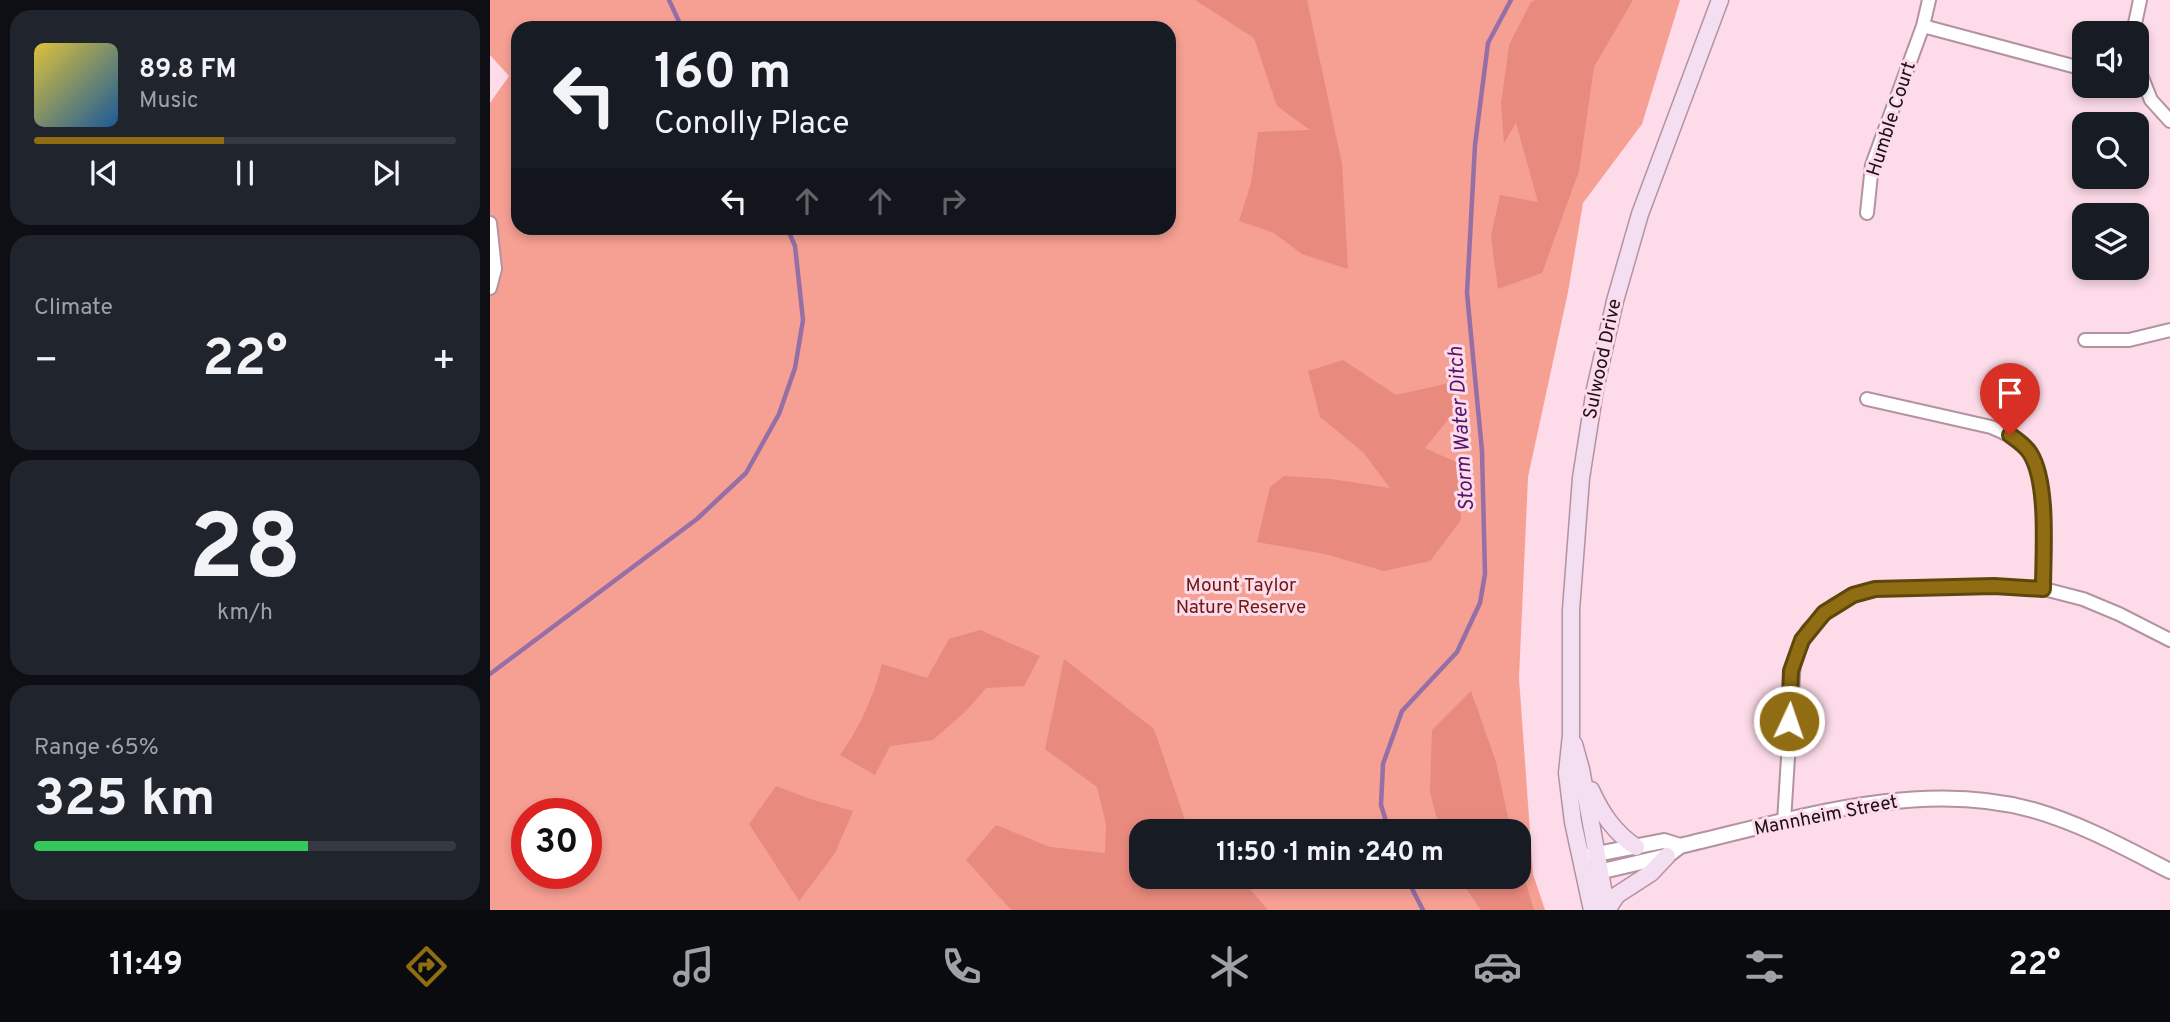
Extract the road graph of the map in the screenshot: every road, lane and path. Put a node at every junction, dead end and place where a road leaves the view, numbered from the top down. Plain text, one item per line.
1 (1720, 0) edge
2 (1929, 0) edge
3 (2140, 0) edge
4 (2136, 21) edge
5 (1923, 26) junction
6 (2072, 66) edge
7 (2149, 95) edge
8 (2170, 121) edge
9 (1867, 213) dead end
10 (490, 223) edge
11 (490, 288) edge
12 (2170, 330) edge
13 (2085, 340) dead end
14 (1867, 399) dead end
15 (2043, 589) junction
16 (2170, 640) edge
17 (1571, 735) junction
18 (1581, 769) junction
19 (1784, 822) junction
20 (1636, 847) junction
21 (1674, 851) junction
22 (1588, 856) junction
23 (2170, 871) edge
24 (1592, 874) junction
25 (1592, 910) edge
26 (1607, 910) edge

1 - 17 main road, Sulwood Drive
2 - 5 street, Humble Court
3 - 4 street
5 - 6 street
5 - 9 street, Humble Court
7 - 8 street
10 - 11 street
12 - 13 street
14 - 15 street
15 - 16 street
15 - 19 street
17 - 18 main road, Sulwood Drive
17 - 22 main road, Sulwood Drive
18 - 20 main road
18 - 22 main road, Sulwood Drive
19 - 21 street, Mannheim Street
19 - 23 street, Mannheim Street
20 - 21 street, Mannheim Street
20 - 22 street, Mannheim Street
21 - 24 street, Mannheim Street
21 - 26 main road
22 - 24 main road, Sulwood Drive
24 - 25 main road, Sulwood Drive
24 - 26 main road, Sulwood Drive

